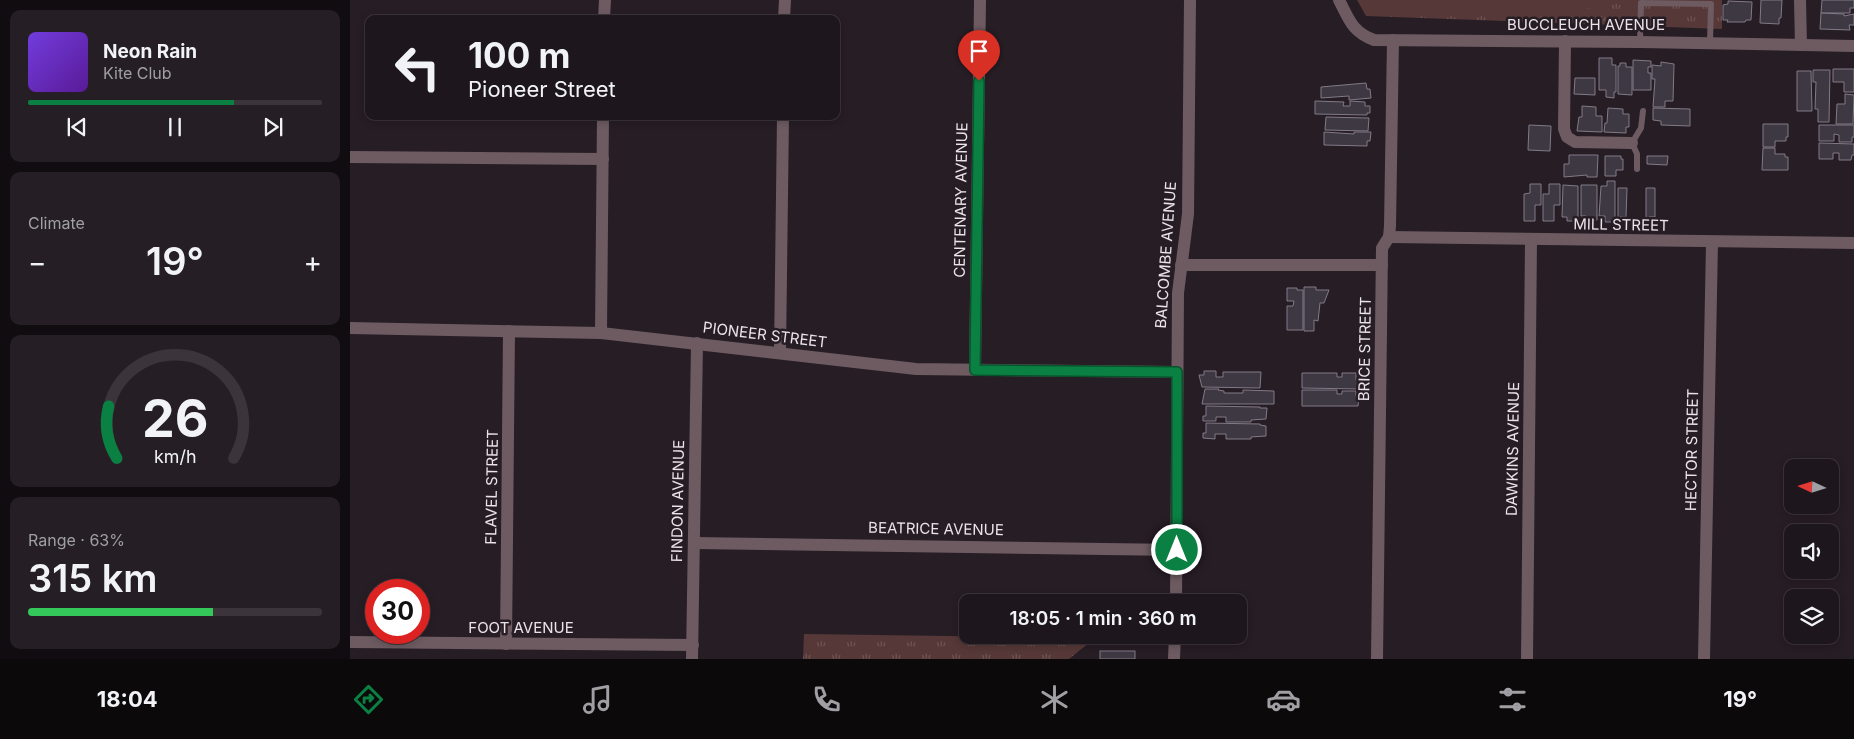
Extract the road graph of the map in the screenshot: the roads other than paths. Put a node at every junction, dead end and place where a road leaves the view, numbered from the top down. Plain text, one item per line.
1 (605, 0) edge
2 (784, 0) edge
3 (980, 0) edge
4 (1190, 0) edge
5 (1339, 0) edge
6 (1800, 0) edge
7 (604, 15) edge
8 (784, 15) edge
9 (1393, 40) junction
10 (1565, 41) junction
11 (1640, 42) junction
12 (1710, 43) junction
13 (1801, 45) junction
14 (1854, 46) edge
15 (1643, 110) dead end
16 (603, 120) edge
17 (783, 120) edge
18 (1632, 143) junction
19 (350, 157) edge
20 (603, 159) junction
21 (1637, 169) dead end
22 (1388, 238) junction
23 (1531, 240) junction
24 (1712, 242) junction
25 (1854, 244) edge
26 (1181, 265) junction
27 (1382, 265) junction
28 (350, 328) edge
29 (509, 331) junction
30 (601, 333) junction
31 (697, 343) junction
32 (780, 353) junction
33 (975, 370) junction
34 (1177, 372) junction
35 (694, 543) junction
36 (1177, 550) junction
37 (1176, 594) edge
38 (350, 642) edge
39 (506, 644) junction
40 (1175, 644) edge
41 (693, 645) junction
42 (692, 659) edge
43 (1174, 659) edge
44 (1377, 659) edge
45 (1527, 659) edge
46 (1704, 659) edge

1 - 7 street
2 - 8 street
3 - 33 street, CENTENARY AVENUE
4 - 26 street, BALCOMBE AVENUE
5 - 9 street, BUCCLEUCH AVENUE
6 - 13 street
9 - 10 street, BUCCLEUCH AVENUE
9 - 22 street, BRICE STREET
10 - 11 street, BUCCLEUCH AVENUE
10 - 18 street
11 - 12 street, BUCCLEUCH AVENUE
11 - 12 lane
12 - 13 street, BUCCLEUCH AVENUE
13 - 14 street, BUCCLEUCH AVENUE
15 - 18 lane
16 - 20 street
17 - 32 street
18 - 21 lane
19 - 20 street
20 - 30 street
22 - 23 street, MILL STREET
22 - 27 street, BRICE STREET
23 - 24 street, MILL STREET
23 - 45 street, DAWKINS AVENUE
24 - 25 street, MILL STREET
24 - 46 street, HECTOR STREET
26 - 27 street
26 - 34 street, BALCOMBE AVENUE
27 - 44 street, BRICE STREET
28 - 29 street, PIONEER STREET
29 - 30 street, PIONEER STREET
29 - 39 street, FLAVEL STREET
30 - 31 street, PIONEER STREET
31 - 32 street, PIONEER STREET
31 - 35 street, FINDON AVENUE
32 - 33 street, PIONEER STREET
33 - 34 street, PIONEER STREET
34 - 36 street, BALCOMBE AVENUE
35 - 36 street, BEATRICE AVENUE
35 - 41 street, FINDON AVENUE
36 - 37 street, BALCOMBE AVENUE
38 - 39 street, FOOT AVENUE
39 - 41 street, FOOT AVENUE
40 - 43 street
41 - 42 street, FINDON AVENUE

